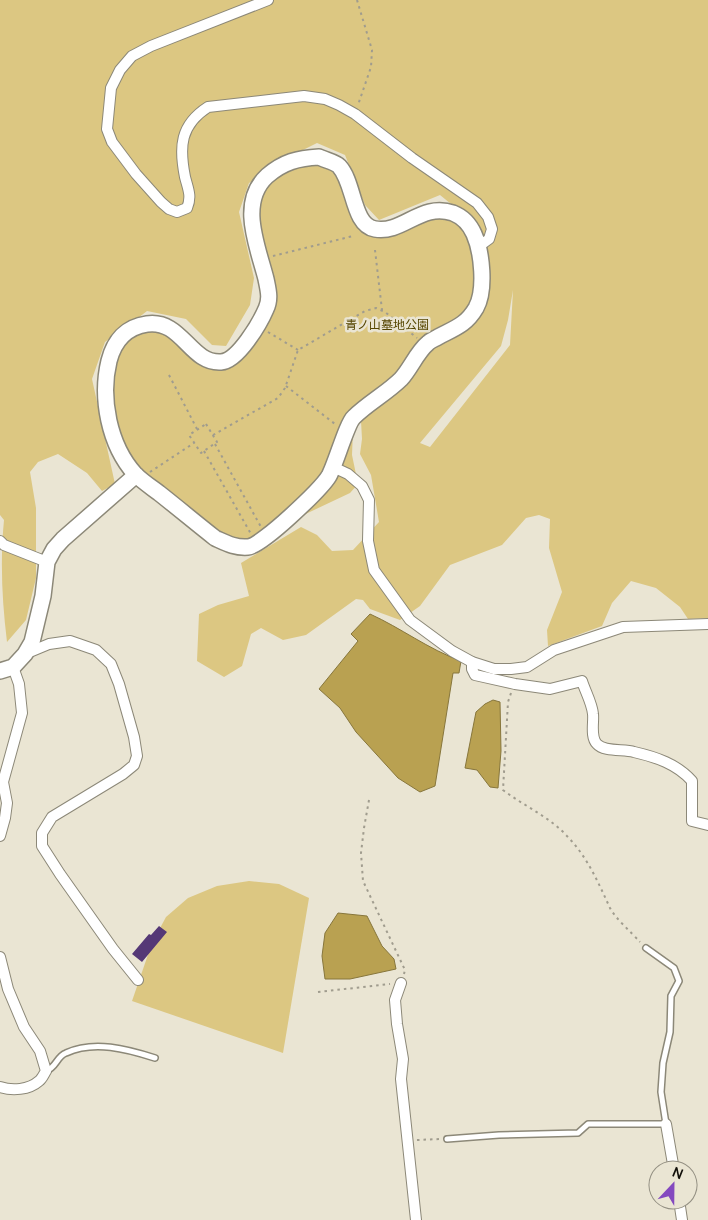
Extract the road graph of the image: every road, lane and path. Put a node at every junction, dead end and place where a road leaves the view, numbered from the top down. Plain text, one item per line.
1 (268, 0) edge
2 (357, 0) edge
3 (355, 114) junction
4 (353, 236) dead end
5 (478, 247) junction
6 (375, 250) dead end
7 (261, 259) junction
8 (382, 311) junction
9 (257, 325) junction
10 (426, 345) junction
11 (298, 350) junction
12 (170, 376) dead end
13 (286, 386) junction
14 (197, 430) junction
15 (347, 433) junction
16 (213, 435) junction
17 (194, 444) junction
18 (215, 444) junction
19 (204, 451) junction
20 (333, 467) junction
21 (138, 476) junction
22 (261, 539) junction
23 (0, 541) edge
24 (47, 562) junction
25 (708, 624) edge
26 (26, 654) junction
27 (472, 662) junction
28 (7, 669) edge
29 (515, 684) junction
30 (369, 800) dead end
31 (708, 825) edge
32 (0, 836) edge
33 (646, 948) joint
34 (0, 957) edge
35 (138, 980) dead end
36 (401, 983) junction
37 (318, 992) dead end
38 (155, 1058) dead end
39 (46, 1071) junction
40 (0, 1087) edge
41 (666, 1124) junction
42 (447, 1139) joint
43 (407, 1141) junction
44 (672, 1160) edge
45 (416, 1220) edge

1 - 3 street
2 - 3 path
3 - 5 street
4 - 7 path
5 - 7 street
5 - 10 street
6 - 8 path
7 - 9 street
8 - 10 path
8 - 11 path
9 - 11 path
9 - 21 street
10 - 15 street
11 - 13 path
12 - 14 path
13 - 15 path
13 - 16 path
14 - 16 path
14 - 17 path
15 - 20 street
16 - 18 path
17 - 19 path
17 - 21 path
18 - 19 path
18 - 22 path
19 - 22 path
20 - 22 street
20 - 27 street
21 - 22 street
21 - 24 street
23 - 24 street
24 - 26 street
25 - 27 street
26 - 28 street
26 - 35 street
27 - 29 street
28 - 32 street
29 - 31 street
29 - 33 path
30 - 36 path
33 - 41 lane
34 - 39 street
36 - 37 path
36 - 43 street
38 - 39 lane
39 - 40 street
41 - 42 lane
41 - 44 street
42 - 43 path
43 - 45 street

